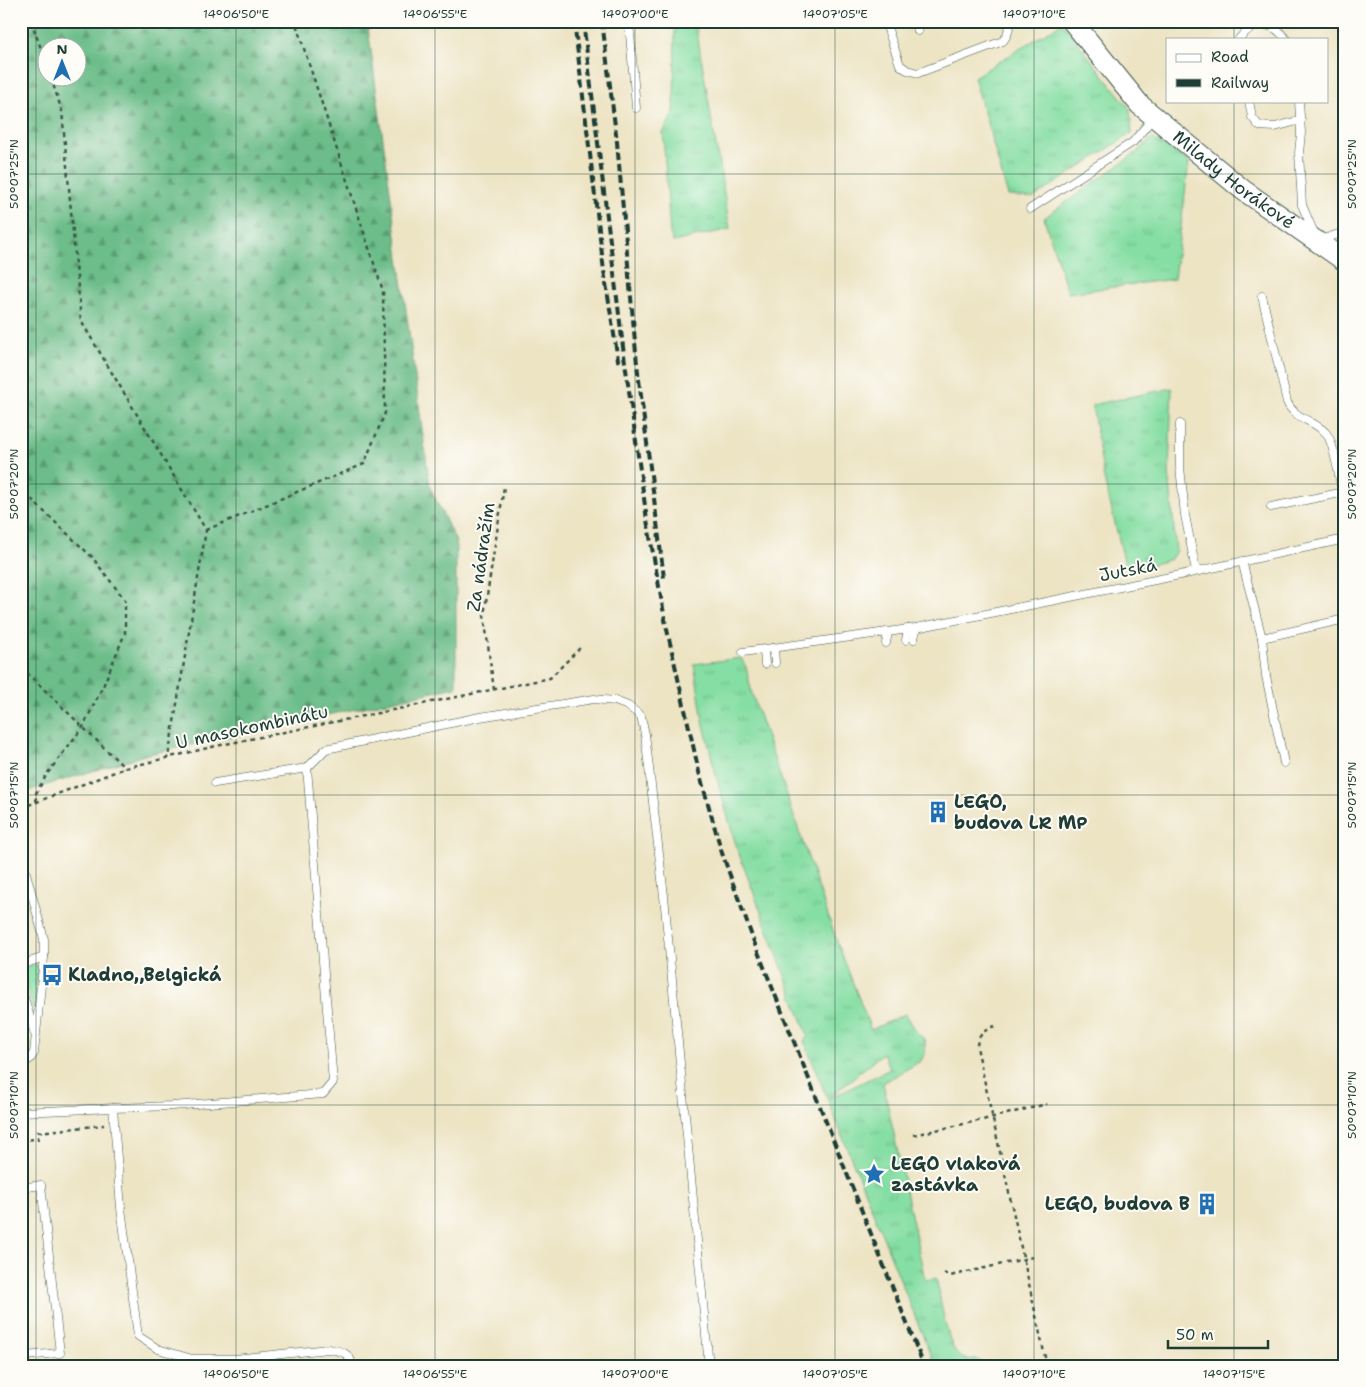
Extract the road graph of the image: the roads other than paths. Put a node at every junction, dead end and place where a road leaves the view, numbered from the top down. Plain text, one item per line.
1 (628, 21) edge
2 (885, 21) edge
3 (914, 21) edge
4 (1011, 21) edge
5 (1072, 21) edge
6 (918, 31) dead end
7 (1240, 38) edge
8 (1285, 38) edge
9 (1249, 102) edge
10 (1299, 102) edge
11 (636, 108) dead end
12 (1154, 116) junction
13 (1301, 120) junction
14 (1030, 209) dead end
15 (1345, 232) edge
16 (1317, 241) junction
17 (1345, 262) edge
18 (1262, 296) dead end
19 (1180, 424) dead end
20 (1343, 493) edge
21 (1345, 505) edge
22 (1271, 507) dead end
23 (1345, 539) edge
24 (1242, 561) junction
25 (1196, 571) junction
26 (1345, 619) edge
27 (912, 629) junction
28 (888, 632) junction
29 (1262, 638) junction
30 (910, 640) dead end
31 (886, 643) dead end
32 (774, 648) junction
33 (764, 650) junction
34 (743, 652) dead end
35 (775, 663) dead end
36 (766, 664) dead end
37 (1284, 763) dead end
38 (307, 768) junction
39 (215, 783) dead end
40 (21, 855) edge
41 (44, 957) junction
42 (21, 965) edge
43 (21, 988) edge
44 (37, 1040) junction
45 (21, 1065) edge
46 (113, 1108) junction
47 (21, 1112) edge
48 (21, 1188) edge
49 (21, 1338) edge
50 (24, 1356) junction
51 (351, 1363) edge
52 (26, 1366) edge
53 (709, 1366) edge

1 - 11 lane
2 - 4 lane
3 - 6 lane
5 - 12 street, Milady Horákové
7 - 8 lane
9 - 13 lane
10 - 13 lane
12 - 14 lane
12 - 16 street, Milady Horákové
13 - 16 lane
15 - 16 lane
16 - 17 street, Milady Horákové
18 - 20 lane
19 - 25 lane
20 - 21 lane
20 - 22 lane
23 - 24 lane, Jutská
24 - 25 lane, Jutská
24 - 29 lane
25 - 27 lane, Jutská
26 - 29 lane
27 - 28 lane, Jutská
27 - 30 lane
28 - 31 lane
28 - 32 lane, Jutská
29 - 37 lane
32 - 33 lane, Jutská
32 - 35 lane
33 - 34 lane, Jutská
33 - 36 lane
38 - 39 lane
38 - 46 lane
38 - 53 lane
40 - 41 lane
41 - 42 lane
41 - 44 lane
43 - 44 lane
44 - 45 lane
46 - 47 lane
46 - 51 lane
48 - 50 lane
49 - 50 lane
50 - 52 lane

